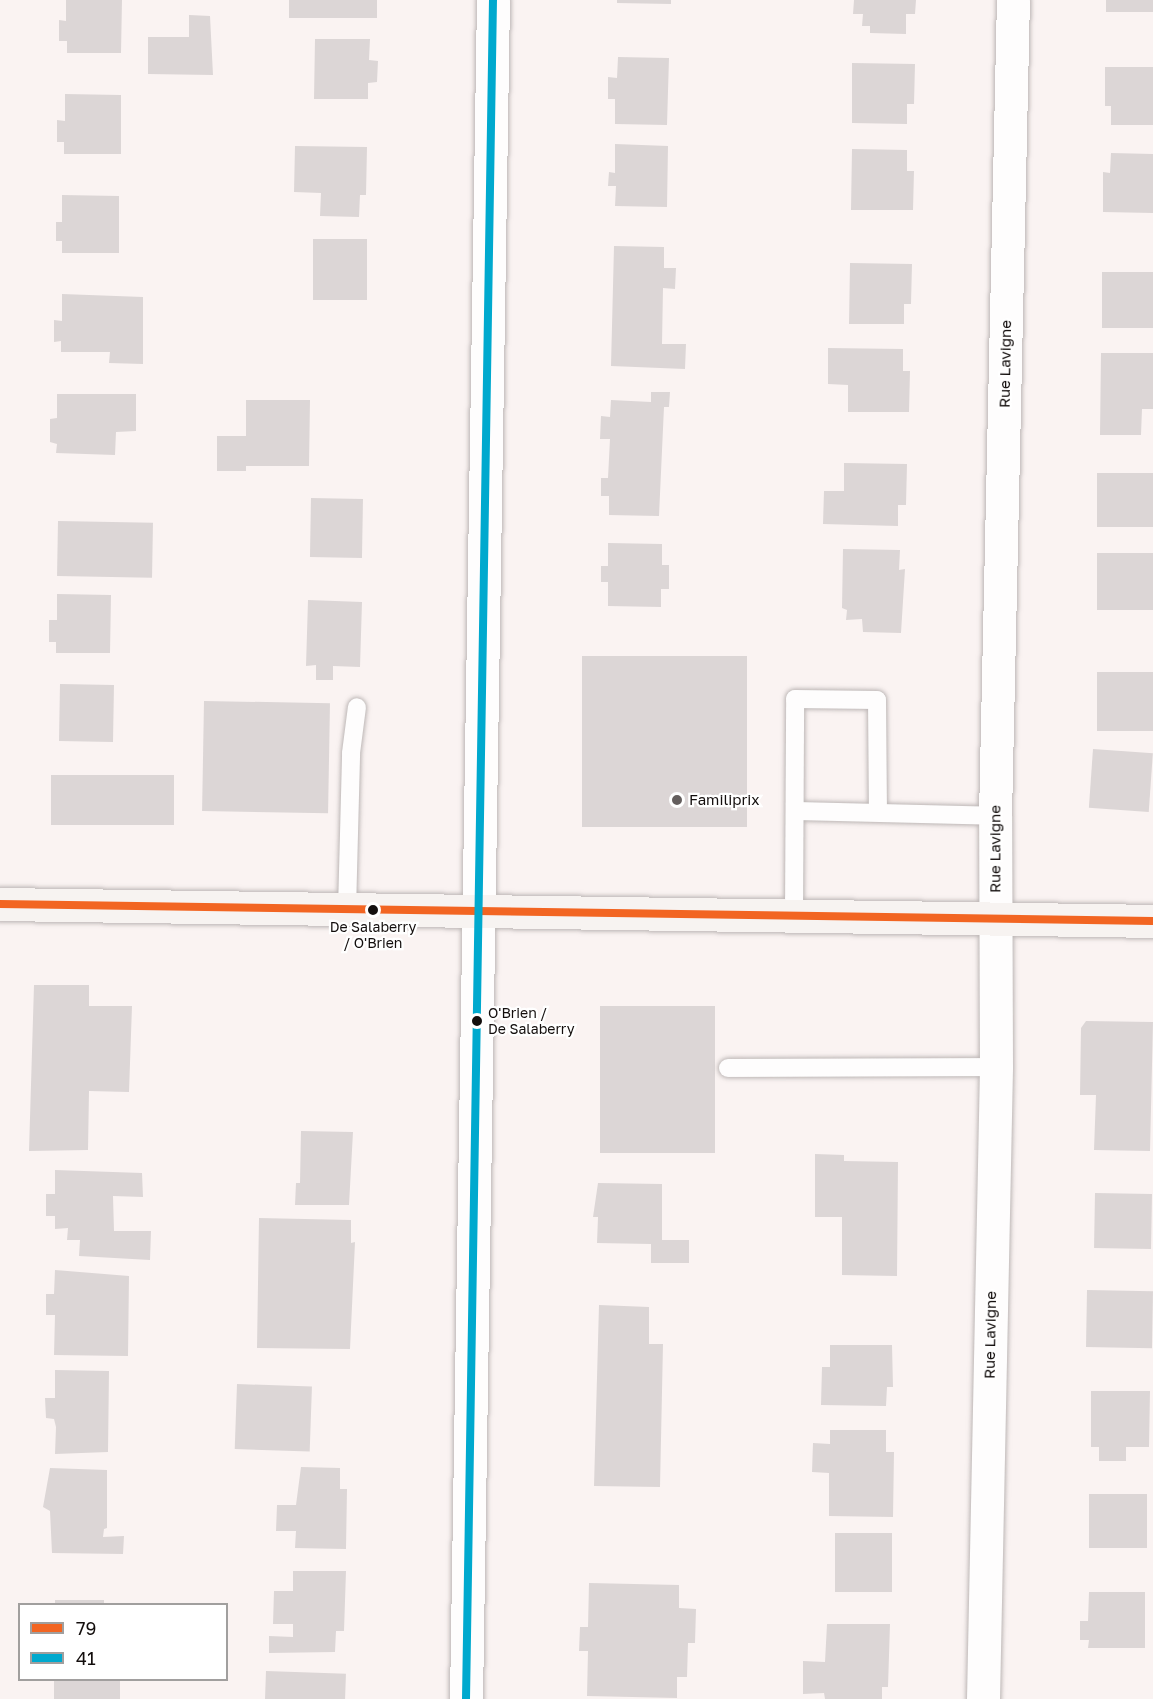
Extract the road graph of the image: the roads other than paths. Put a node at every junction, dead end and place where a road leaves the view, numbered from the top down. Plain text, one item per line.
1 (493, 0) edge
2 (1013, 0) edge
3 (357, 707) dead end
4 (795, 811) junction
5 (878, 812) junction
6 (995, 816) junction
7 (0, 904) edge
8 (346, 910) junction
9 (477, 913) junction
10 (794, 917) junction
11 (995, 920) junction
12 (1153, 921) edge
13 (996, 1067) junction
14 (728, 1068) dead end
15 (466, 1699) edge
16 (983, 1699) edge

1 - 9 street
2 - 6 street, Rue Lavigne
3 - 8 lane
4 - 5 lane
4 - 5 lane
4 - 10 lane
5 - 6 lane
6 - 11 street, Rue Lavigne
7 - 8 main road
8 - 9 main road
9 - 10 main road
9 - 15 street
10 - 11 main road
11 - 12 main road
11 - 13 street, Rue Lavigne
13 - 14 lane
13 - 16 street, Rue Lavigne

